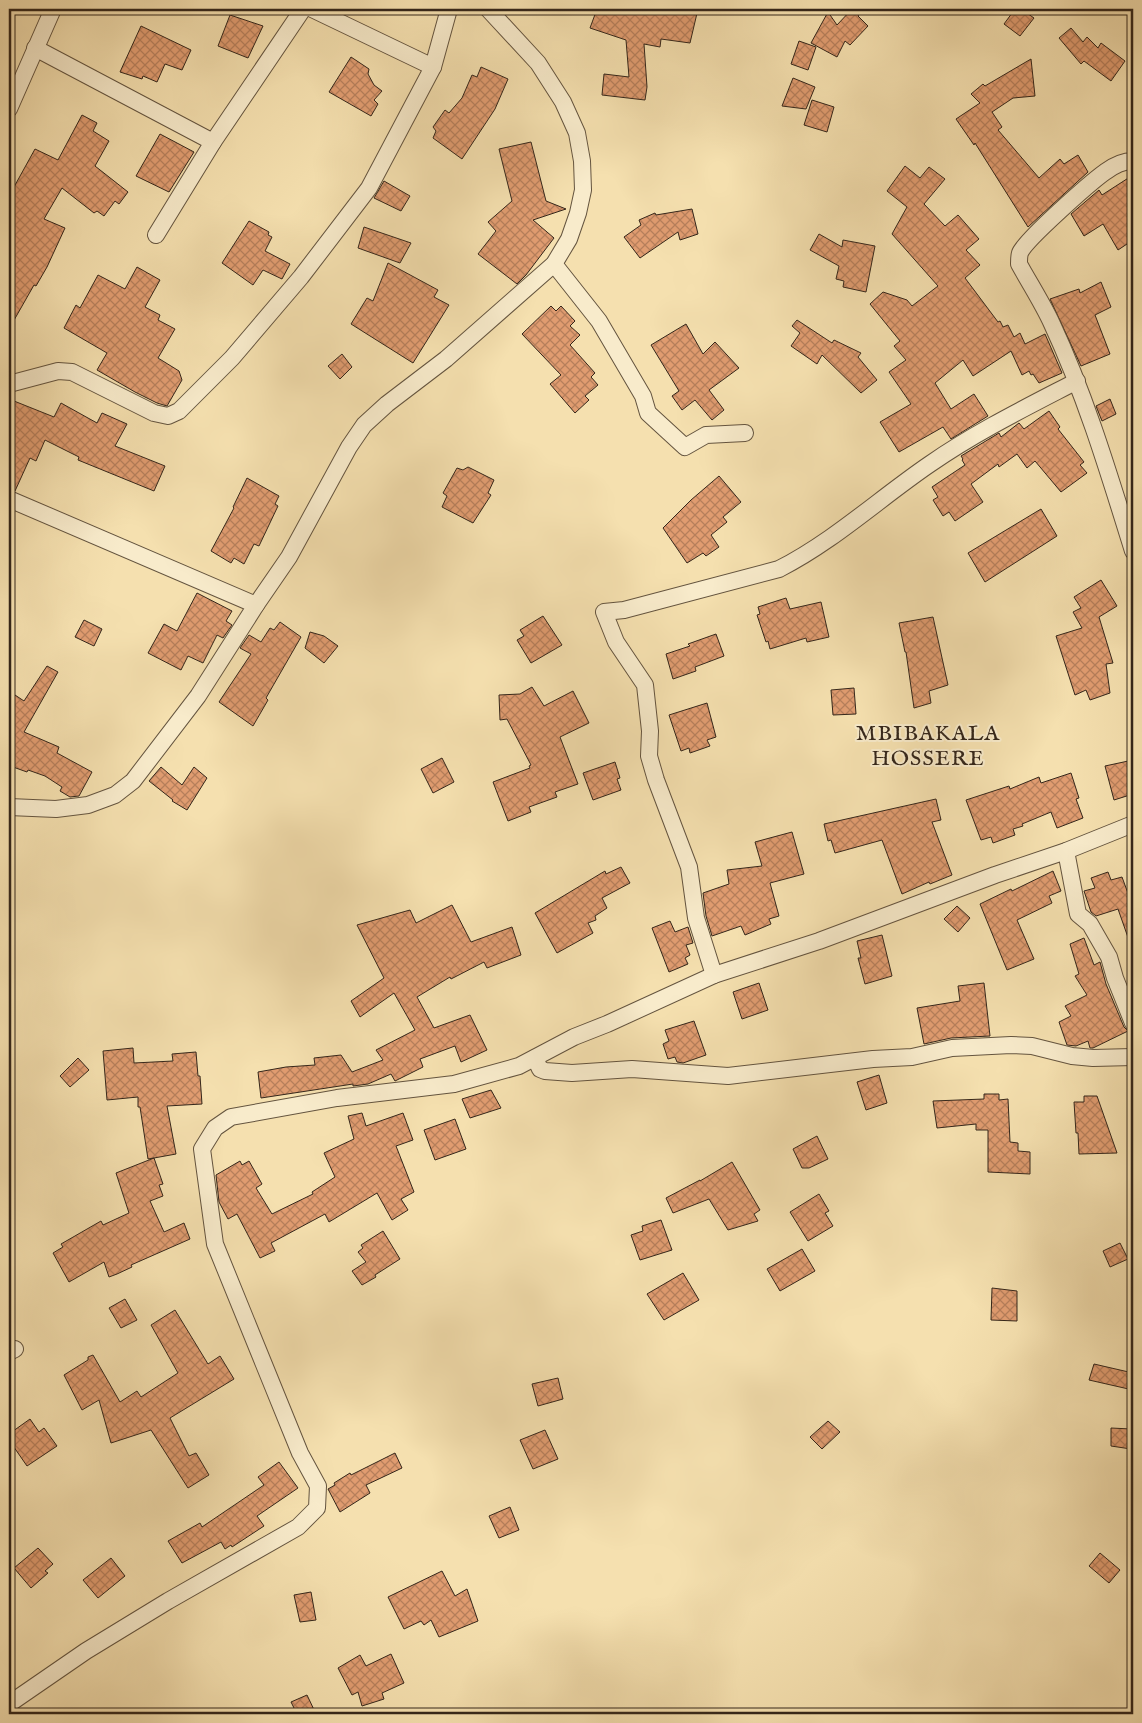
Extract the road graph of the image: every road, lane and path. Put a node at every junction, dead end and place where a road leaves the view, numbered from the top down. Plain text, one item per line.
1 (53, 9) edge
2 (303, 9) edge
3 (312, 9) edge
4 (450, 9) edge
5 (488, 9) edge
6 (35, 48) junction
7 (433, 68) junction
8 (9, 109) edge
9 (213, 142) junction
10 (1133, 161) edge
11 (156, 235) dead end
12 (554, 264) junction
13 (1077, 381) junction
14 (9, 384) edge
15 (746, 433) dead end
16 (9, 499) edge
17 (1133, 550) edge
18 (256, 605) junction
19 (9, 807) edge
20 (1133, 824) edge
21 (1066, 851) junction
22 (714, 975) junction
23 (1133, 1023) edge
24 (1133, 1057) edge
25 (534, 1058) junction
26 (9, 1704) edge

1 - 6 street
2 - 9 street
3 - 7 street
4 - 7 street
5 - 12 street
6 - 8 street
6 - 9 street
7 - 14 street
9 - 11 street
10 - 13 street
12 - 15 street
12 - 18 street
13 - 17 street
13 - 22 street
16 - 18 street
18 - 19 street
20 - 21 street
21 - 22 street
21 - 23 street
22 - 25 street
24 - 25 street
25 - 26 street

